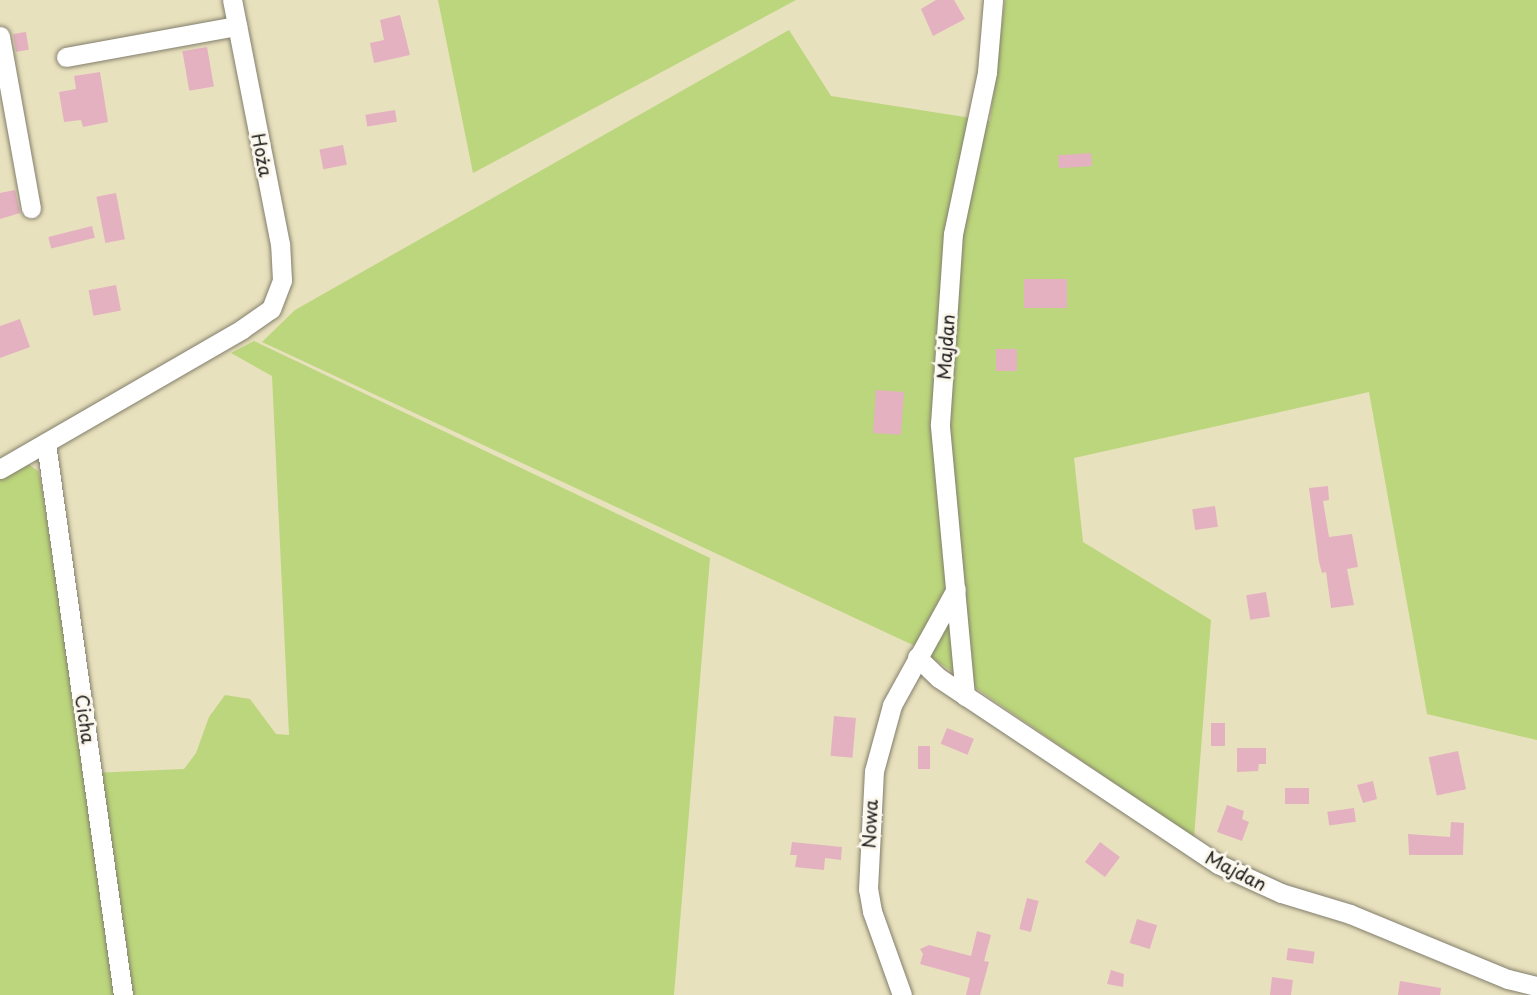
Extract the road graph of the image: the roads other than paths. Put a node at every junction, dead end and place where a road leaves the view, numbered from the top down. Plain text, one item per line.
1 (232, 0) edge
2 (993, 0) edge
3 (237, 26) junction
4 (0, 36) edge
5 (66, 57) dead end
6 (31, 208) dead end
7 (46, 443) junction
8 (0, 469) edge
9 (956, 589) junction
10 (917, 657) junction
11 (965, 696) junction
12 (1537, 986) edge
13 (123, 995) edge
14 (902, 995) edge

1 - 3 street, Hoża
2 - 9 street, Majdan
3 - 5 street
3 - 7 street, Hoża
4 - 6 street
7 - 8 street
7 - 13 street, Cicha
9 - 10 street, Nowa
9 - 11 street, Majdan
10 - 11 street, Majdan
10 - 14 street, Nowa
11 - 12 street, Majdan

